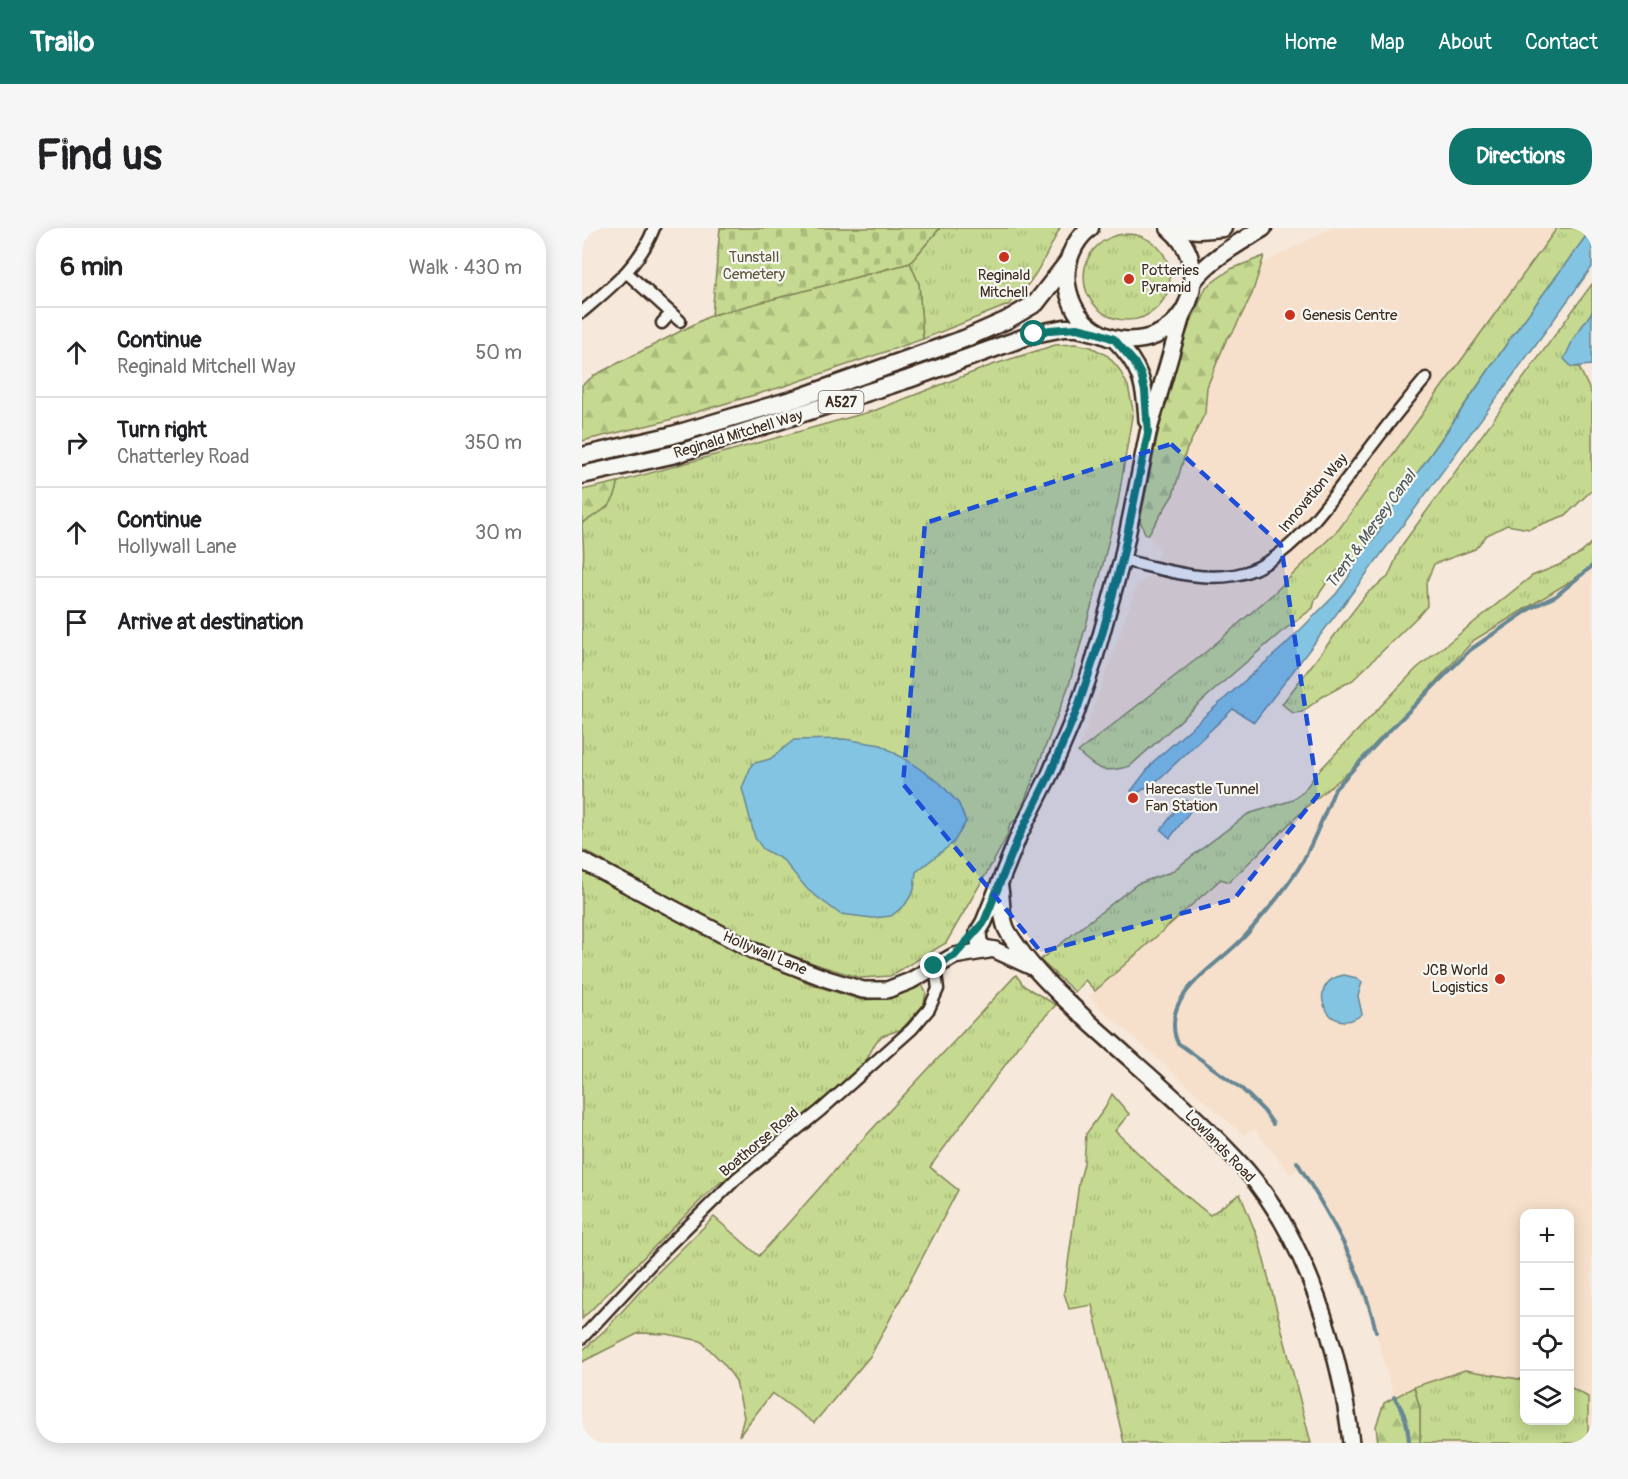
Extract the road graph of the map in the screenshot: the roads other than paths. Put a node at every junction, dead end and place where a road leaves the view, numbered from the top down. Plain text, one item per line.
1 (654, 228) edge
2 (1080, 228) edge
3 (1090, 228) edge
4 (1171, 228) edge
5 (1223, 228) edge
6 (1263, 228) edge
7 (1070, 256) junction
8 (627, 273) junction
9 (1193, 281) junction
10 (1184, 311) junction
11 (582, 312) edge
12 (671, 313) junction
13 (680, 321) dead end
14 (662, 323) dead end
15 (1098, 333) junction
16 (1114, 339) junction
17 (1426, 378) dead end
18 (1148, 433) junction
19 (582, 456) edge
20 (582, 475) edge
21 (1122, 560) junction
22 (582, 861) edge
23 (1000, 885) junction
24 (982, 925) junction
25 (1006, 929) junction
26 (992, 950) junction
27 (954, 956) junction
28 (934, 966) junction
29 (1032, 967) junction
30 (582, 1338) edge
31 (1351, 1443) edge

1 - 8 street
2 - 7 street
3 - 7 main road, A527
4 - 5 main road
4 - 9 main road
6 - 9 main road
7 - 15 main road, A527
7 - 19 main road, Reginald Mitchell Way / A527
8 - 11 street
8 - 12 street
9 - 10 main road
10 - 16 main road, A527
10 - 18 street
12 - 13 street
12 - 14 street
15 - 16 main road, A527
15 - 20 main road, Reginald Mitchell Way / A527
16 - 18 street
17 - 21 street, Innovation Way
18 - 21 street, Hollywall Lane
21 - 23 street, Hollywall Lane
22 - 28 street, Hollywall Lane
23 - 24 street, Hollywall Lane
23 - 25 street
24 - 25 street
24 - 26 street
24 - 27 street, Hollywall Lane
25 - 26 street
25 - 29 street, Lowlands Road
26 - 27 street, Hollywall Lane
26 - 29 street, Lowlands Road
27 - 28 street, Hollywall Lane
28 - 30 street, Boathorse Road
29 - 31 street, Lowlands Road

